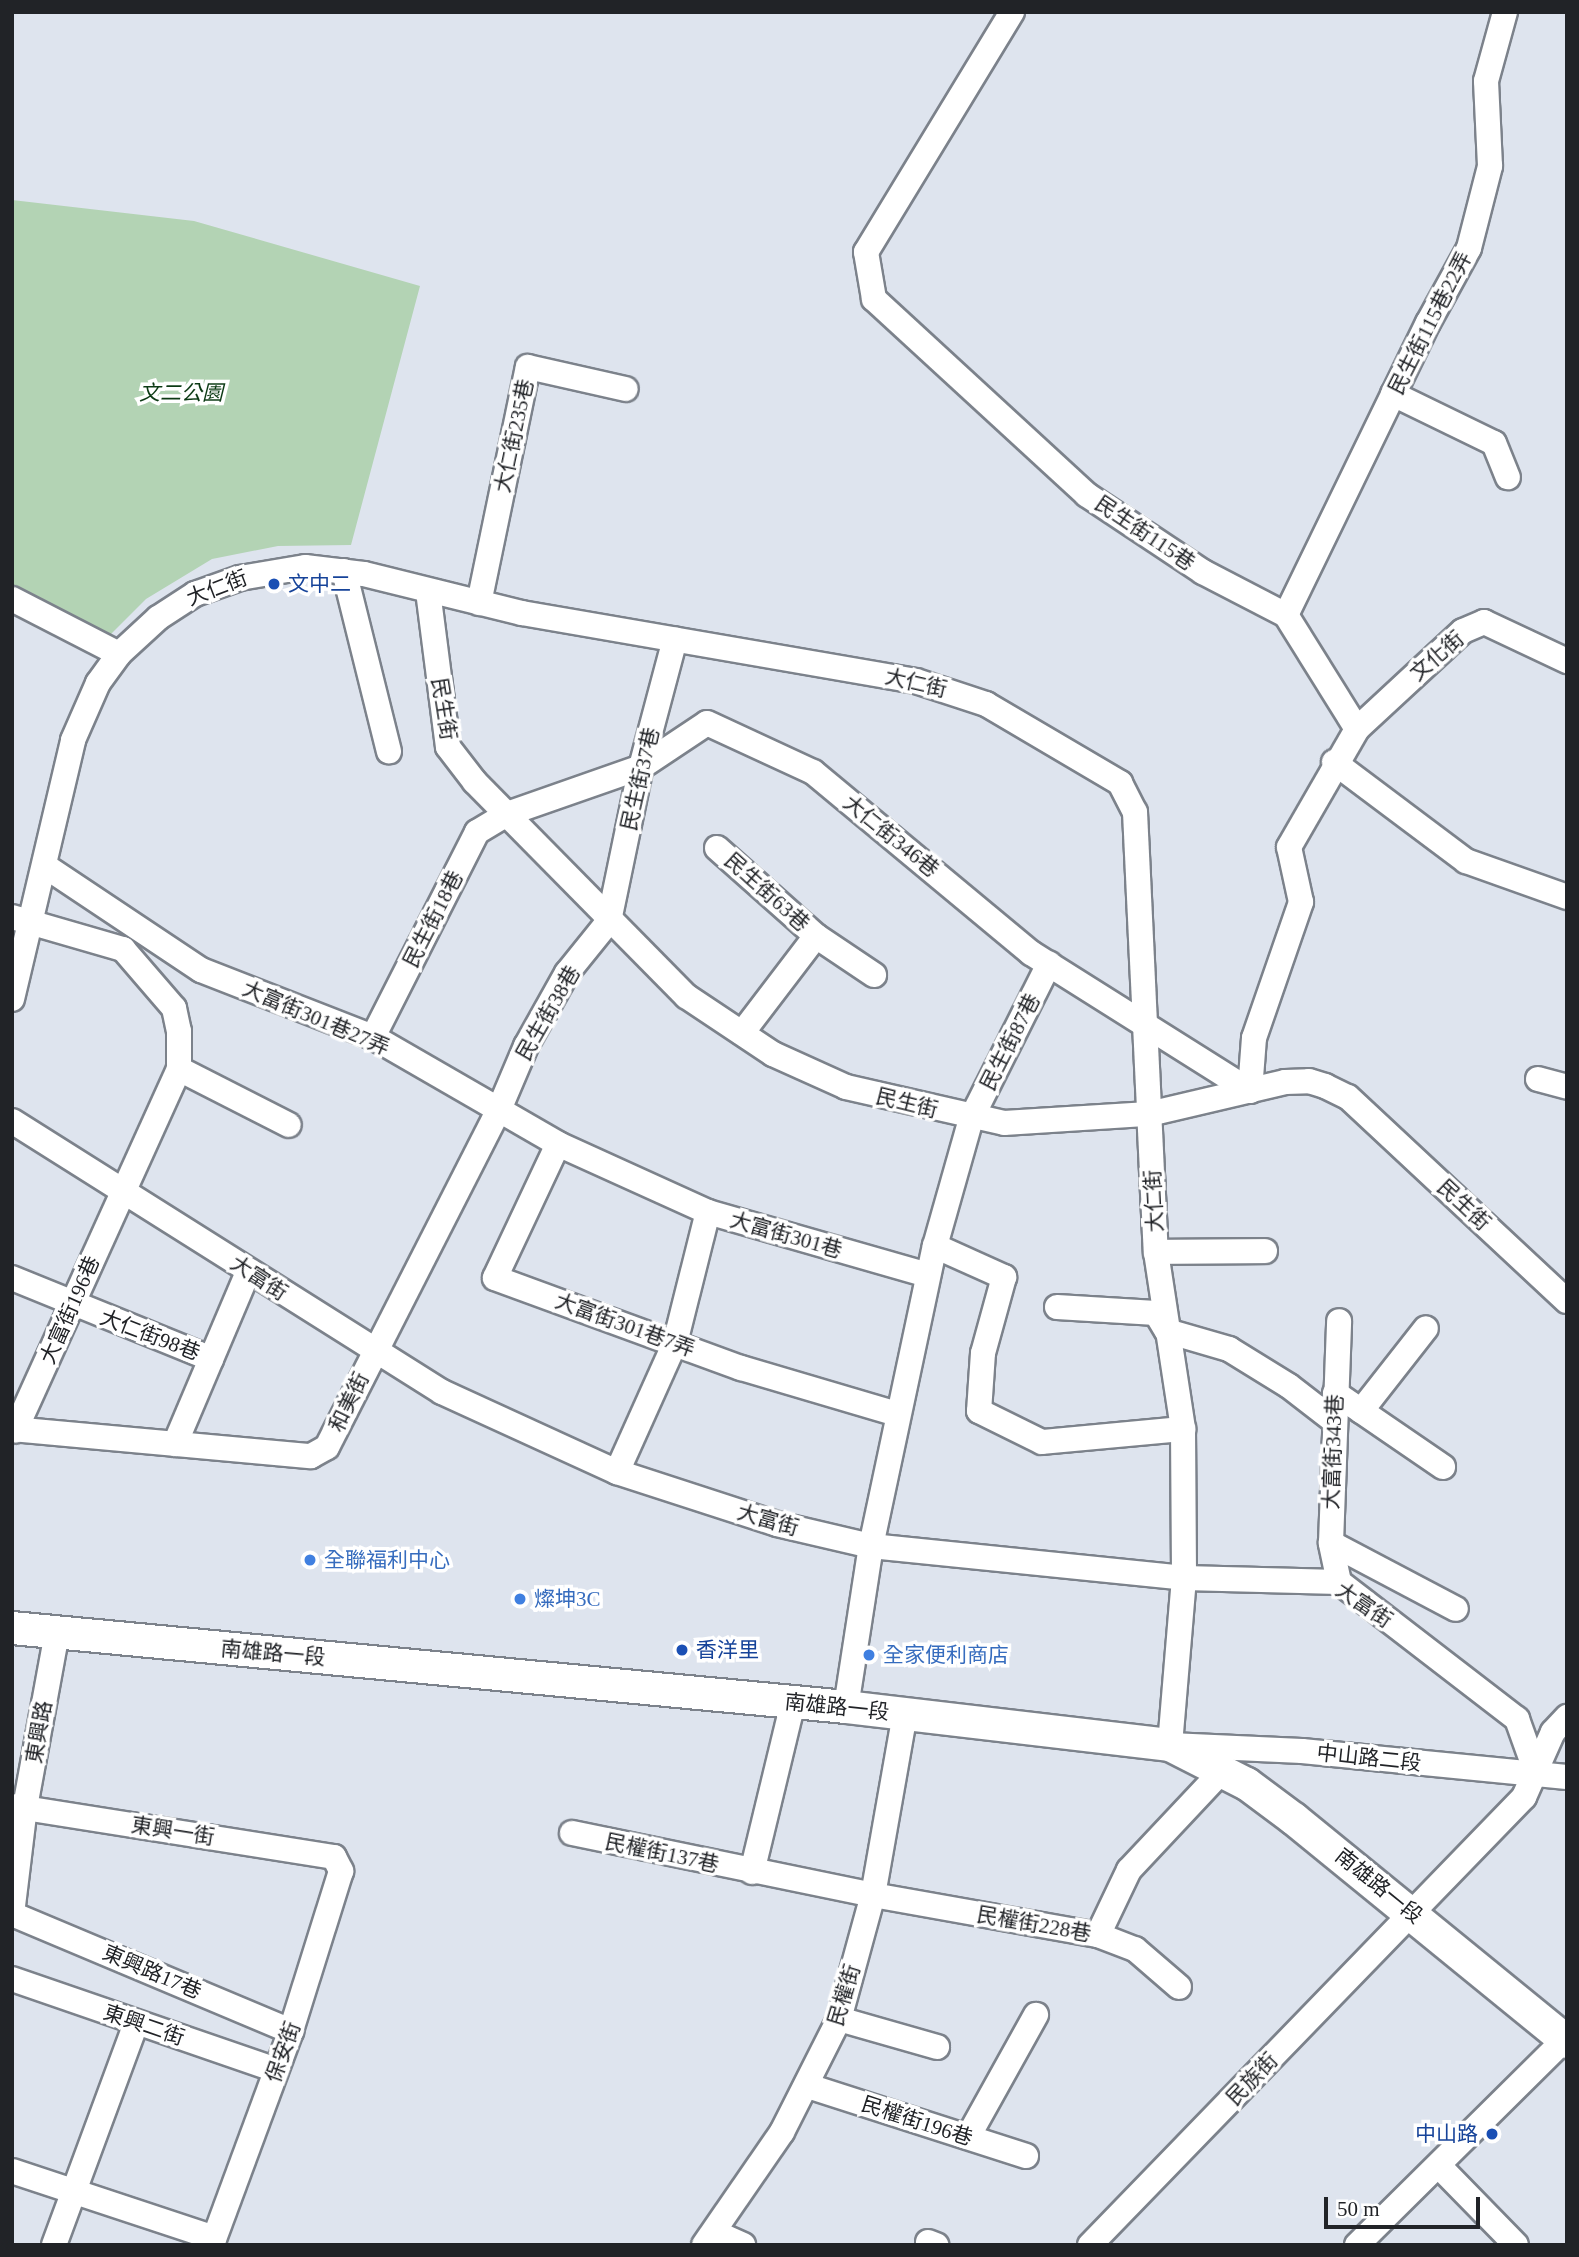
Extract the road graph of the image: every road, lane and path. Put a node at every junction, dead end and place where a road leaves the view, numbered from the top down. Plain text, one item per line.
1 (1012, 12) edge
2 (1505, 12) edge
3 (626, 390) dead end
4 (1393, 394) junction
5 (1508, 477) dead end
6 (344, 571) junction
7 (428, 591) junction
8 (12, 599) edge
9 (479, 603) junction
10 (1286, 615) junction
11 (675, 639) junction
12 (119, 654) junction
13 (1567, 661) edge
14 (1357, 729) junction
15 (389, 751) dead end
16 (1334, 762) junction
17 (641, 767) junction
18 (507, 814) junction
19 (717, 848) dead end
20 (45, 866) junction
21 (1567, 897) edge
22 (22, 919) edge
23 (609, 921) junction
24 (816, 936) junction
25 (1049, 964) junction
26 (874, 975) dead end
27 (12, 999) edge
28 (1145, 1028) junction
29 (742, 1033) junction
30 (373, 1037) junction
31 (178, 1069) junction
32 (1538, 1079) dead end
33 (1567, 1087) edge
34 (1250, 1091) junction
35 (498, 1112) junction
36 (1149, 1114) junction
37 (971, 1119) junction
38 (12, 1121) edge
39 (289, 1125) dead end
40 (558, 1144) junction
41 (125, 1189) junction
42 (708, 1212) junction
43 (934, 1247) junction
44 (1265, 1251) dead end
45 (1156, 1252) junction
46 (248, 1272) junction
47 (927, 1275) junction
48 (12, 1278) edge
49 (1567, 1301) edge
50 (73, 1306) junction
51 (1057, 1307) dead end
52 (1339, 1321) dead end
53 (1426, 1328) dead end
54 (1167, 1331) junction
55 (675, 1343) junction
56 (373, 1352) junction
57 (211, 1359) junction
58 (1335, 1393) junction
59 (1361, 1411) junction
60 (897, 1414) junction
61 (1333, 1420) junction
62 (1183, 1429) junction
63 (14, 1430) edge
64 (175, 1444) junction
65 (1443, 1467) dead end
66 (617, 1472) junction
67 (1331, 1543) junction
68 (871, 1546) junction
69 (1184, 1578) junction
70 (1339, 1582) junction
71 (1456, 1609) dead end
72 (12, 1628) edge
73 (57, 1633) junction
74 (793, 1702) junction
75 (846, 1706) junction
76 (905, 1714) junction
77 (1567, 1717) edge
78 (1170, 1745) junction
79 (1222, 1771) junction
80 (1537, 1775) junction
81 (1567, 1777) edge
82 (18, 1806) edge
83 (572, 1833) dead end
84 (334, 1857) joint
85 (752, 1872) junction
86 (873, 1895) junction
87 (12, 1914) edge
88 (1413, 1914) junction
89 (1098, 1935) junction
90 (12, 1979) edge
91 (1179, 1987) dead end
92 (1036, 2015) dead end
93 (839, 2019) junction
94 (136, 2023) junction
95 (291, 2031) junction
96 (1566, 2039) edge
97 (937, 2047) dead end
98 (276, 2070) junction
99 (808, 2086) junction
100 (968, 2137) junction
101 (1026, 2156) dead end
102 (1439, 2166) junction
103 (12, 2171) edge
104 (77, 2192) junction
105 (709, 2238) edge
106 (213, 2241) edge
107 (54, 2245) edge
108 (743, 2245) edge
109 (1090, 2245) edge
110 (1357, 2245) edge
111 (1517, 2245) edge

1 - 10 street, 民生街115巷
2 - 4 street, 民生街115巷22弄
3 - 9 street, 大仁街235巷
4 - 5 street
4 - 10 street, 民生街115巷22弄
6 - 7 street, 大仁街
6 - 12 street, 大仁街
6 - 15 street
7 - 9 street, 大仁街
7 - 18 street, 民生街
8 - 12 street
9 - 11 street, 大仁街
10 - 14 street
11 - 17 street, 民生街37巷
11 - 28 street, 大仁街
12 - 20 street, 大仁街
13 - 14 street, 文化街
14 - 16 street
16 - 21 street
16 - 34 street
17 - 18 street, 大仁街346巷
17 - 23 street, 民生街37巷
17 - 25 street, 大仁街346巷
18 - 23 street, 民生街
18 - 30 street, 民生街18巷
19 - 24 street, 民生街63巷
20 - 22 street, 大仁街
20 - 30 street, 大富街301巷27弄
22 - 27 street, 大仁街
22 - 31 street
23 - 29 street, 民生街
23 - 35 street, 民生街38巷
24 - 26 street, 民生街63巷
24 - 29 street, 民生街63巷
25 - 28 street, 大仁街346巷
25 - 37 street, 民生街87巷
28 - 34 street, 大仁街346巷
28 - 36 street, 大仁街
29 - 37 street, 民生街
30 - 35 street, 大富街301巷27弄
31 - 39 street
31 - 41 street, 大富街196巷
32 - 33 street
34 - 36 street, 民生街
34 - 49 street, 民生街
35 - 40 street, 大富街301巷27弄
35 - 56 street, 和美街
36 - 37 street, 民生街
36 - 45 street, 大仁街
37 - 43 street
38 - 41 street, 大富街
40 - 42 street, 大富街301巷27弄
40 - 55 street, 大富街301巷7弄
41 - 46 street, 大富街
41 - 50 street, 大富街196巷
42 - 47 street, 大富街301巷
42 - 55 street, 大富街301巷
43 - 47 street
43 - 62 street
44 - 45 street
45 - 54 street, 大仁街
46 - 56 street, 大富街
46 - 57 street
47 - 60 street
48 - 50 street, 大仁街98巷
50 - 57 street, 大仁街98巷
50 - 63 street, 大富街196巷
51 - 54 street
52 - 58 street, 大富街343巷
53 - 59 street
54 - 61 street
54 - 62 street, 大仁街
55 - 60 street, 大富街301巷7弄
55 - 66 street, 大富街301巷
56 - 64 street, 和美街
56 - 66 street, 大富街
57 - 64 street
58 - 59 street
58 - 61 street, 大富街343巷
59 - 65 street
60 - 68 street
61 - 67 street, 大富街343巷
62 - 69 street, 大仁街
63 - 64 street, 和美街
66 - 68 street, 大富街
67 - 70 street, 大富街343巷
67 - 71 street
68 - 69 street, 大富街
68 - 75 street
69 - 70 street, 大富街
69 - 78 street, 大仁街
70 - 80 street, 大富街
72 - 73 main road, 南雄路一段
73 - 74 main road, 南雄路一段
73 - 82 street, 東興路
74 - 75 main road, 南雄路一段
74 - 85 street
75 - 76 main road, 南雄路一段
76 - 78 main road, 南雄路一段
76 - 86 street, 民權街
77 - 80 street, 民族街
78 - 79 main road, 南雄路一段
78 - 80 street, 中山路二段
79 - 88 main road, 南雄路一段
79 - 89 street
80 - 81 street, 中山路二段
80 - 88 street, 民族街
82 - 84 street, 東興一街
82 - 87 street, 東興路
83 - 85 street, 民權街137巷
84 - 95 street, 保安街
85 - 86 street, 民權街137巷
86 - 89 street, 民權街228巷
86 - 93 street, 民權街
87 - 95 street, 東興路17巷
88 - 96 main road, 南雄路一段
88 - 109 street, 民族街
89 - 91 street, 民權街228巷
90 - 94 street, 東興二街
92 - 100 street
93 - 97 street
93 - 99 street, 民權街
94 - 98 street, 東興二街
94 - 104 street
95 - 98 street, 保安街
96 - 102 street
98 - 106 street, 保安街
99 - 100 street, 民權街196巷
99 - 105 street, 民權街
100 - 101 street, 民權街196巷
102 - 110 street
102 - 111 street
103 - 104 street
104 - 106 street
104 - 107 street
105 - 108 street

